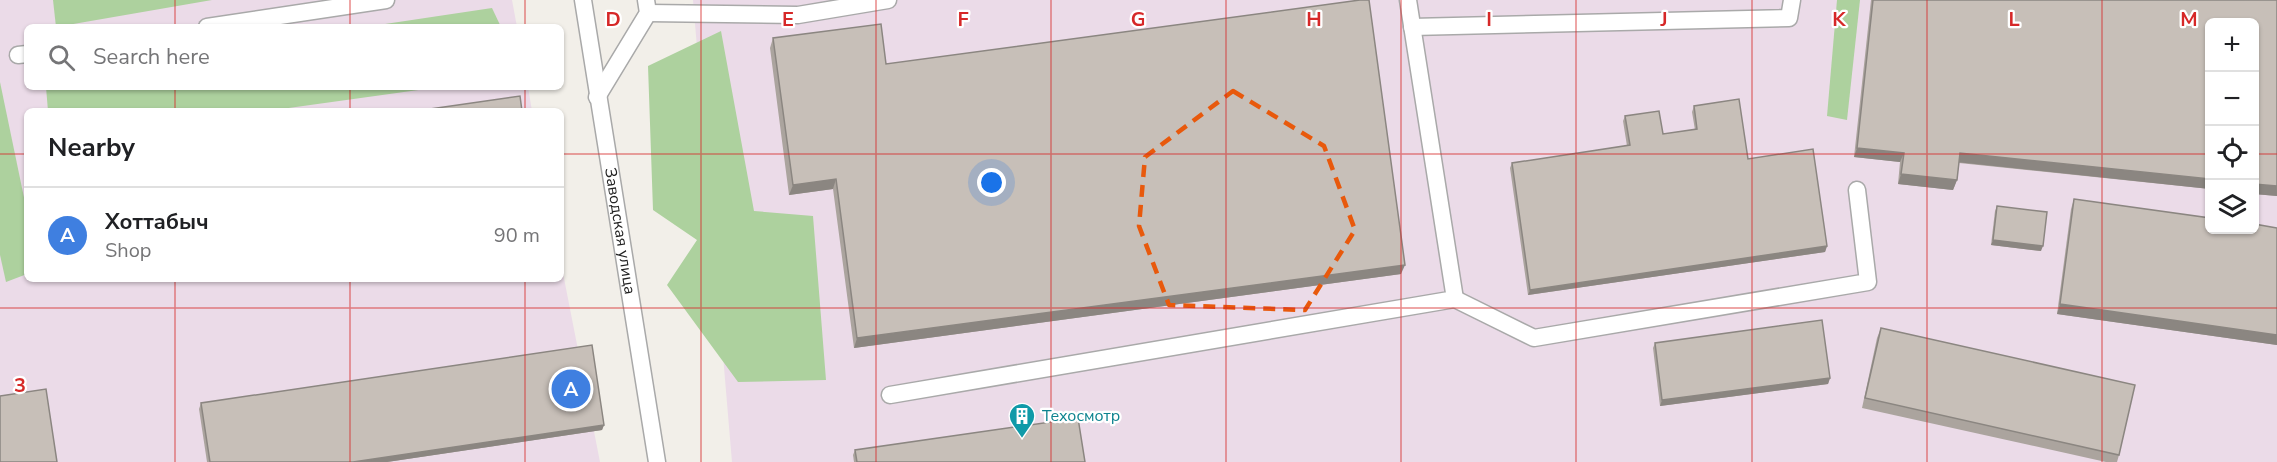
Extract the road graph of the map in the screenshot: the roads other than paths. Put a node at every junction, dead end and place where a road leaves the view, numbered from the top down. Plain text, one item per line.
1 (386, 0) edge
2 (583, 0) edge
3 (888, 0) edge
4 (1408, 0) edge
5 (1792, 0) edge
6 (647, 7) edge
7 (227, 24) edge
8 (1412, 27) junction
9 (597, 97) junction
10 (1857, 190) dead end
11 (1455, 299) junction
12 (890, 395) dead end
13 (657, 462) edge

1 - 7 lane
2 - 9 lane, Заводская улица
3 - 6 lane
4 - 8 lane
5 - 8 lane
6 - 9 lane
8 - 11 lane
9 - 13 lane, Заводская улица
10 - 11 lane
11 - 12 lane

